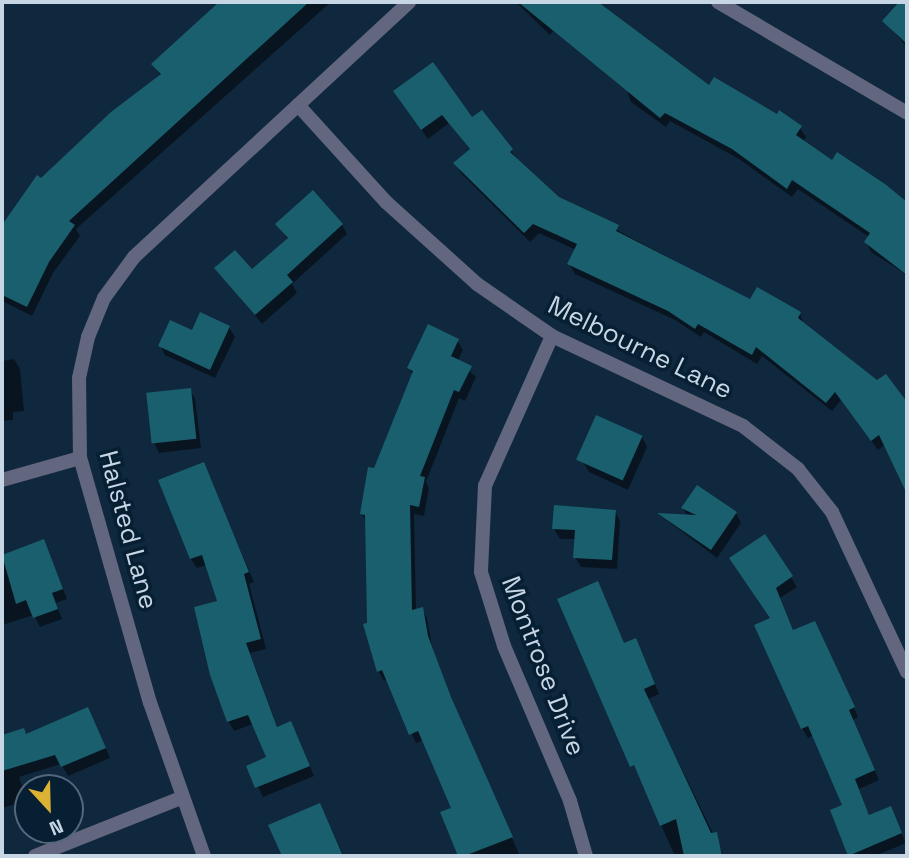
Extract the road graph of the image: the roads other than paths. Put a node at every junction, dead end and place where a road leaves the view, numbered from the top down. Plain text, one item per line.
1 (409, 2) edge
2 (718, 2) edge
3 (298, 104) junction
4 (907, 113) edge
5 (552, 336) junction
6 (80, 458) junction
7 (2, 480) edge
8 (907, 672) edge
9 (181, 798) junction
10 (35, 856) edge
11 (204, 856) edge
12 (586, 856) edge

1 - 3 street, Halsted Lane
2 - 4 street
3 - 5 street, Melbourne Lane
3 - 6 street, Halsted Lane
5 - 8 street, Melbourne Lane
5 - 12 street, Montrose Drive
6 - 7 street
6 - 9 street, Halsted Lane
9 - 10 street
9 - 11 street, Halsted Lane

